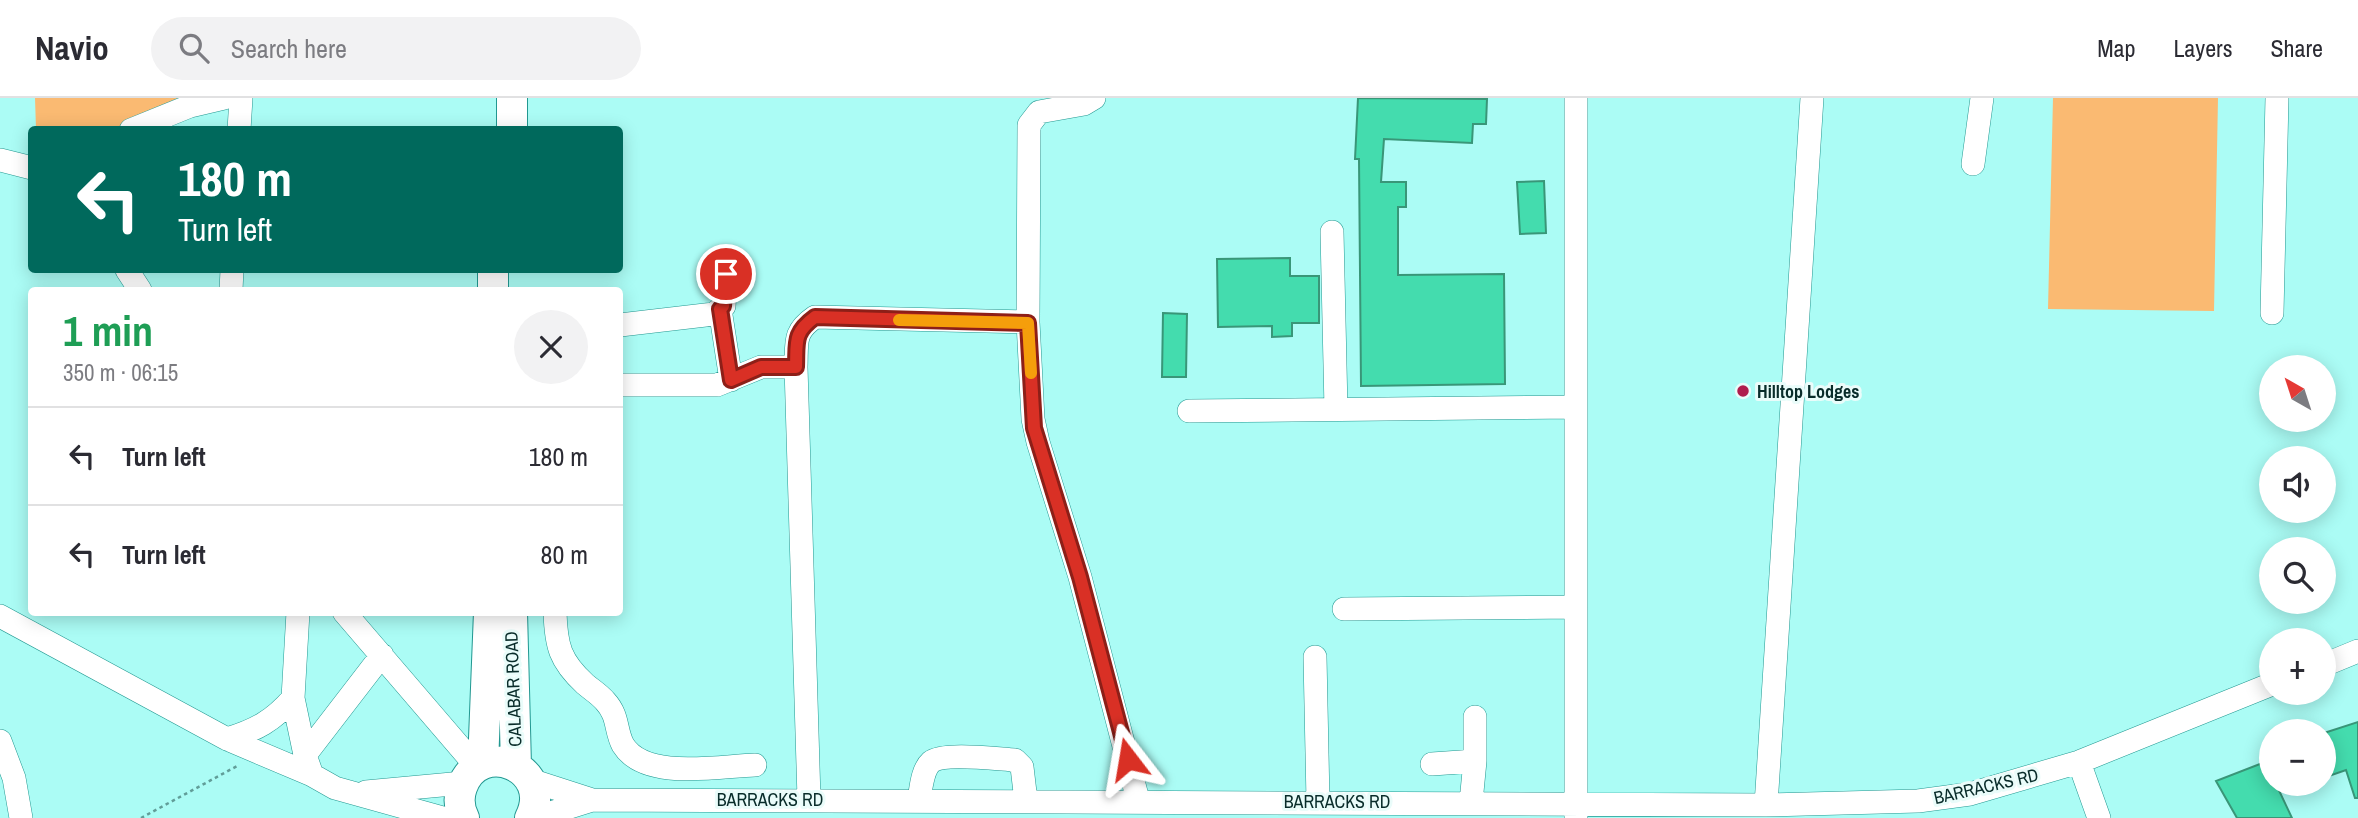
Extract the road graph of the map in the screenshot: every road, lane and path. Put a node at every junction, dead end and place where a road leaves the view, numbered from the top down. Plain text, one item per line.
1 (224, 98) edge
2 (241, 98) edge
3 (491, 98) edge
4 (512, 98) edge
5 (1094, 98) edge
6 (1576, 98) edge
7 (1812, 98) edge
8 (1982, 98) edge
9 (2277, 98) edge
10 (141, 126) edge
11 (239, 126) edge
12 (492, 126) edge
13 (512, 126) edge
14 (0, 160) edge
15 (1973, 164) dead end
16 (28, 167) edge
17 (1332, 232) dead end
18 (726, 274) dead end
19 (720, 309) junction
20 (2272, 313) dead end
21 (1028, 323) junction
22 (623, 325) edge
23 (796, 367) junction
24 (731, 380) junction
25 (623, 385) edge
26 (1575, 407) junction
27 (1336, 409) junction
28 (1189, 411) dead end
29 (1576, 607) junction
30 (1344, 610) dead end
31 (0, 616) edge
32 (298, 616) edge
33 (348, 616) edge
34 (489, 616) edge
35 (512, 616) edge
36 (555, 616) edge
37 (2358, 651) edge
38 (382, 654) junction
39 (1315, 657) dead end
40 (2336, 660) edge
41 (2259, 690) edge
42 (293, 698) junction
43 (1475, 717) dead end
44 (227, 739) junction
45 (0, 741) edge
46 (260, 753) junction
47 (1475, 761) junction
48 (2078, 762) junction
49 (1432, 764) dead end
50 (309, 765) junction
51 (755, 765) dead end
52 (474, 771) junction
53 (523, 773) junction
54 (352, 793) junction
55 (809, 799) junction
56 (592, 800) junction
57 (919, 800) junction
58 (1138, 800) junction
59 (1026, 801) junction
60 (1318, 801) junction
61 (1464, 807) edge
62 (844, 808) edge
63 (712, 809) edge
64 (765, 809) edge
65 (1755, 809) edge
66 (1918, 809) edge
67 (1576, 810) edge
68 (21, 818) edge
69 (141, 818) edge
70 (443, 818) edge
71 (464, 818) edge
72 (532, 818) edge
73 (2099, 818) edge

1 - 10 street
2 - 11 street
3 - 12 main road
4 - 13 main road
5 - 21 street
6 - 26 street
7 - 65 street
8 - 15 street
9 - 20 street
14 - 16 street
17 - 27 street
18 - 19 street
19 - 22 street
19 - 24 street
21 - 23 street
21 - 58 street
23 - 24 street
23 - 55 street
24 - 25 street
26 - 27 street
26 - 29 street
27 - 28 street
29 - 30 street
29 - 67 street
31 - 44 street
32 - 42 street
33 - 38 street
34 - 52 main road, CALABAR ROAD
35 - 53 main road, CALABAR ROAD
36 - 51 street
37 - 40 street
38 - 50 street
38 - 52 street
39 - 60 street
41 - 48 street, BARRACKS RD
42 - 44 street
42 - 50 street
43 - 47 street
44 - 46 street
45 - 68 street
46 - 50 street
46 - 69 path
47 - 49 street
47 - 61 street
48 - 66 street, BARRACKS RD
48 - 73 street
50 - 54 street
52 - 53 main road
52 - 54 street
52 - 71 main road, CALABAR ROAD
53 - 56 street, BARRACKS RD
53 - 72 main road, CALABAR ROAD
54 - 70 street
55 - 62 street, BARRACKS RD
55 - 64 street, BARRACKS RD
56 - 63 street, BARRACKS RD
56 - 72 street, BARRACKS RD
57 - 59 street, BARRACKS RD
57 - 59 street
57 - 62 street, BARRACKS RD
58 - 59 street, BARRACKS RD
58 - 60 street, BARRACKS RD
60 - 61 street, BARRACKS RD
61 - 67 street, BARRACKS RD
63 - 64 street, BARRACKS RD
65 - 66 street, BARRACKS RD
65 - 67 street, BARRACKS RD

